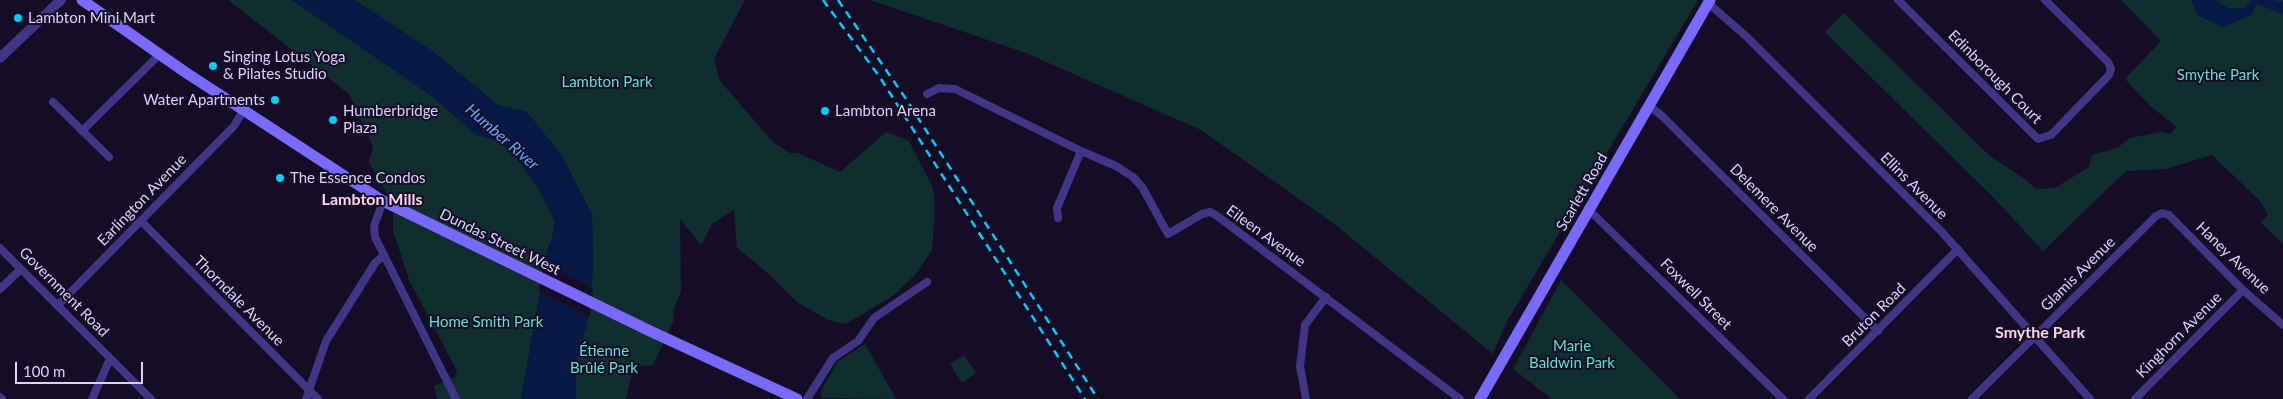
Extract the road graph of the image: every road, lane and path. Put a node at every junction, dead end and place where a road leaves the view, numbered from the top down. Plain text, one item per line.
1 (61, 0) edge
2 (82, 0) edge
3 (1898, 0) edge
4 (2045, 0) edge
5 (1709, 2) edge
6 (159, 54) junction
7 (0, 58) edge
8 (927, 94) dead end
9 (53, 102) dead end
10 (1649, 106) junction
11 (243, 110) junction
12 (82, 130) junction
13 (1081, 152) junction
14 (108, 157) dead end
15 (383, 201) junction
16 (1589, 210) junction
17 (2162, 213) joint
18 (1058, 218) dead end
19 (141, 221) junction
20 (0, 248) edge
21 (1958, 249) junction
22 (384, 255) junction
23 (21, 268) junction
24 (927, 282) dead end
25 (0, 289) edge
26 (2243, 290) junction
27 (1326, 297) junction
28 (58, 305) junction
29 (2283, 325) edge
30 (1878, 331) junction
31 (2034, 336) junction
32 (110, 359) junction
33 (309, 390) junction
34 (92, 399) edge
35 (150, 399) edge
36 (306, 399) edge
37 (318, 399) edge
38 (456, 399) edge
39 (797, 399) edge
40 (807, 399) edge
41 (1306, 399) edge
42 (1460, 399) edge
43 (1480, 399) edge
44 (1783, 399) edge
45 (1810, 399) edge
46 (1972, 399) edge
47 (2090, 399) edge
48 (2135, 399) edge

1 - 7 street
2 - 6 main road, Dundas Street West
3 - 4 street, Edinborough Court
5 - 10 main road, Scarlett Road
5 - 21 street, Ellins Avenue
6 - 11 main road, Dundas Street West
6 - 12 street
8 - 13 street, Eileen Avenue
9 - 12 street
10 - 16 main road, Scarlett Road
10 - 30 street, Delemere Avenue
11 - 15 main road, Dundas Street West
11 - 19 street, Earlington Avenue
12 - 14 street
13 - 18 street
13 - 27 street, Eileen Avenue
15 - 22 street
15 - 39 main road, Dundas Street West
16 - 43 main road, Scarlett Road
16 - 44 street, Foxwell Street
17 - 26 street, Haney Avenue
17 - 31 street, Glamis Avenue
19 - 28 street, Earlington Avenue
19 - 33 street, Thorndale Avenue
20 - 23 street, Government Road
21 - 30 street, Bruton Road
21 - 31 street, Ellins Avenue
22 - 33 street
22 - 38 street
23 - 25 street
23 - 28 street, Government Road
24 - 40 street
26 - 29 street, Haney Avenue
26 - 48 street, Kinghorn Avenue
27 - 41 street
27 - 42 street, Eileen Avenue
28 - 32 street, Government Road
30 - 45 street, Bruton Road
31 - 46 street, Glamis Avenue
31 - 47 street, Ellins Avenue
32 - 34 street
32 - 35 street, Government Road
33 - 36 street
33 - 37 street, Thorndale Avenue

